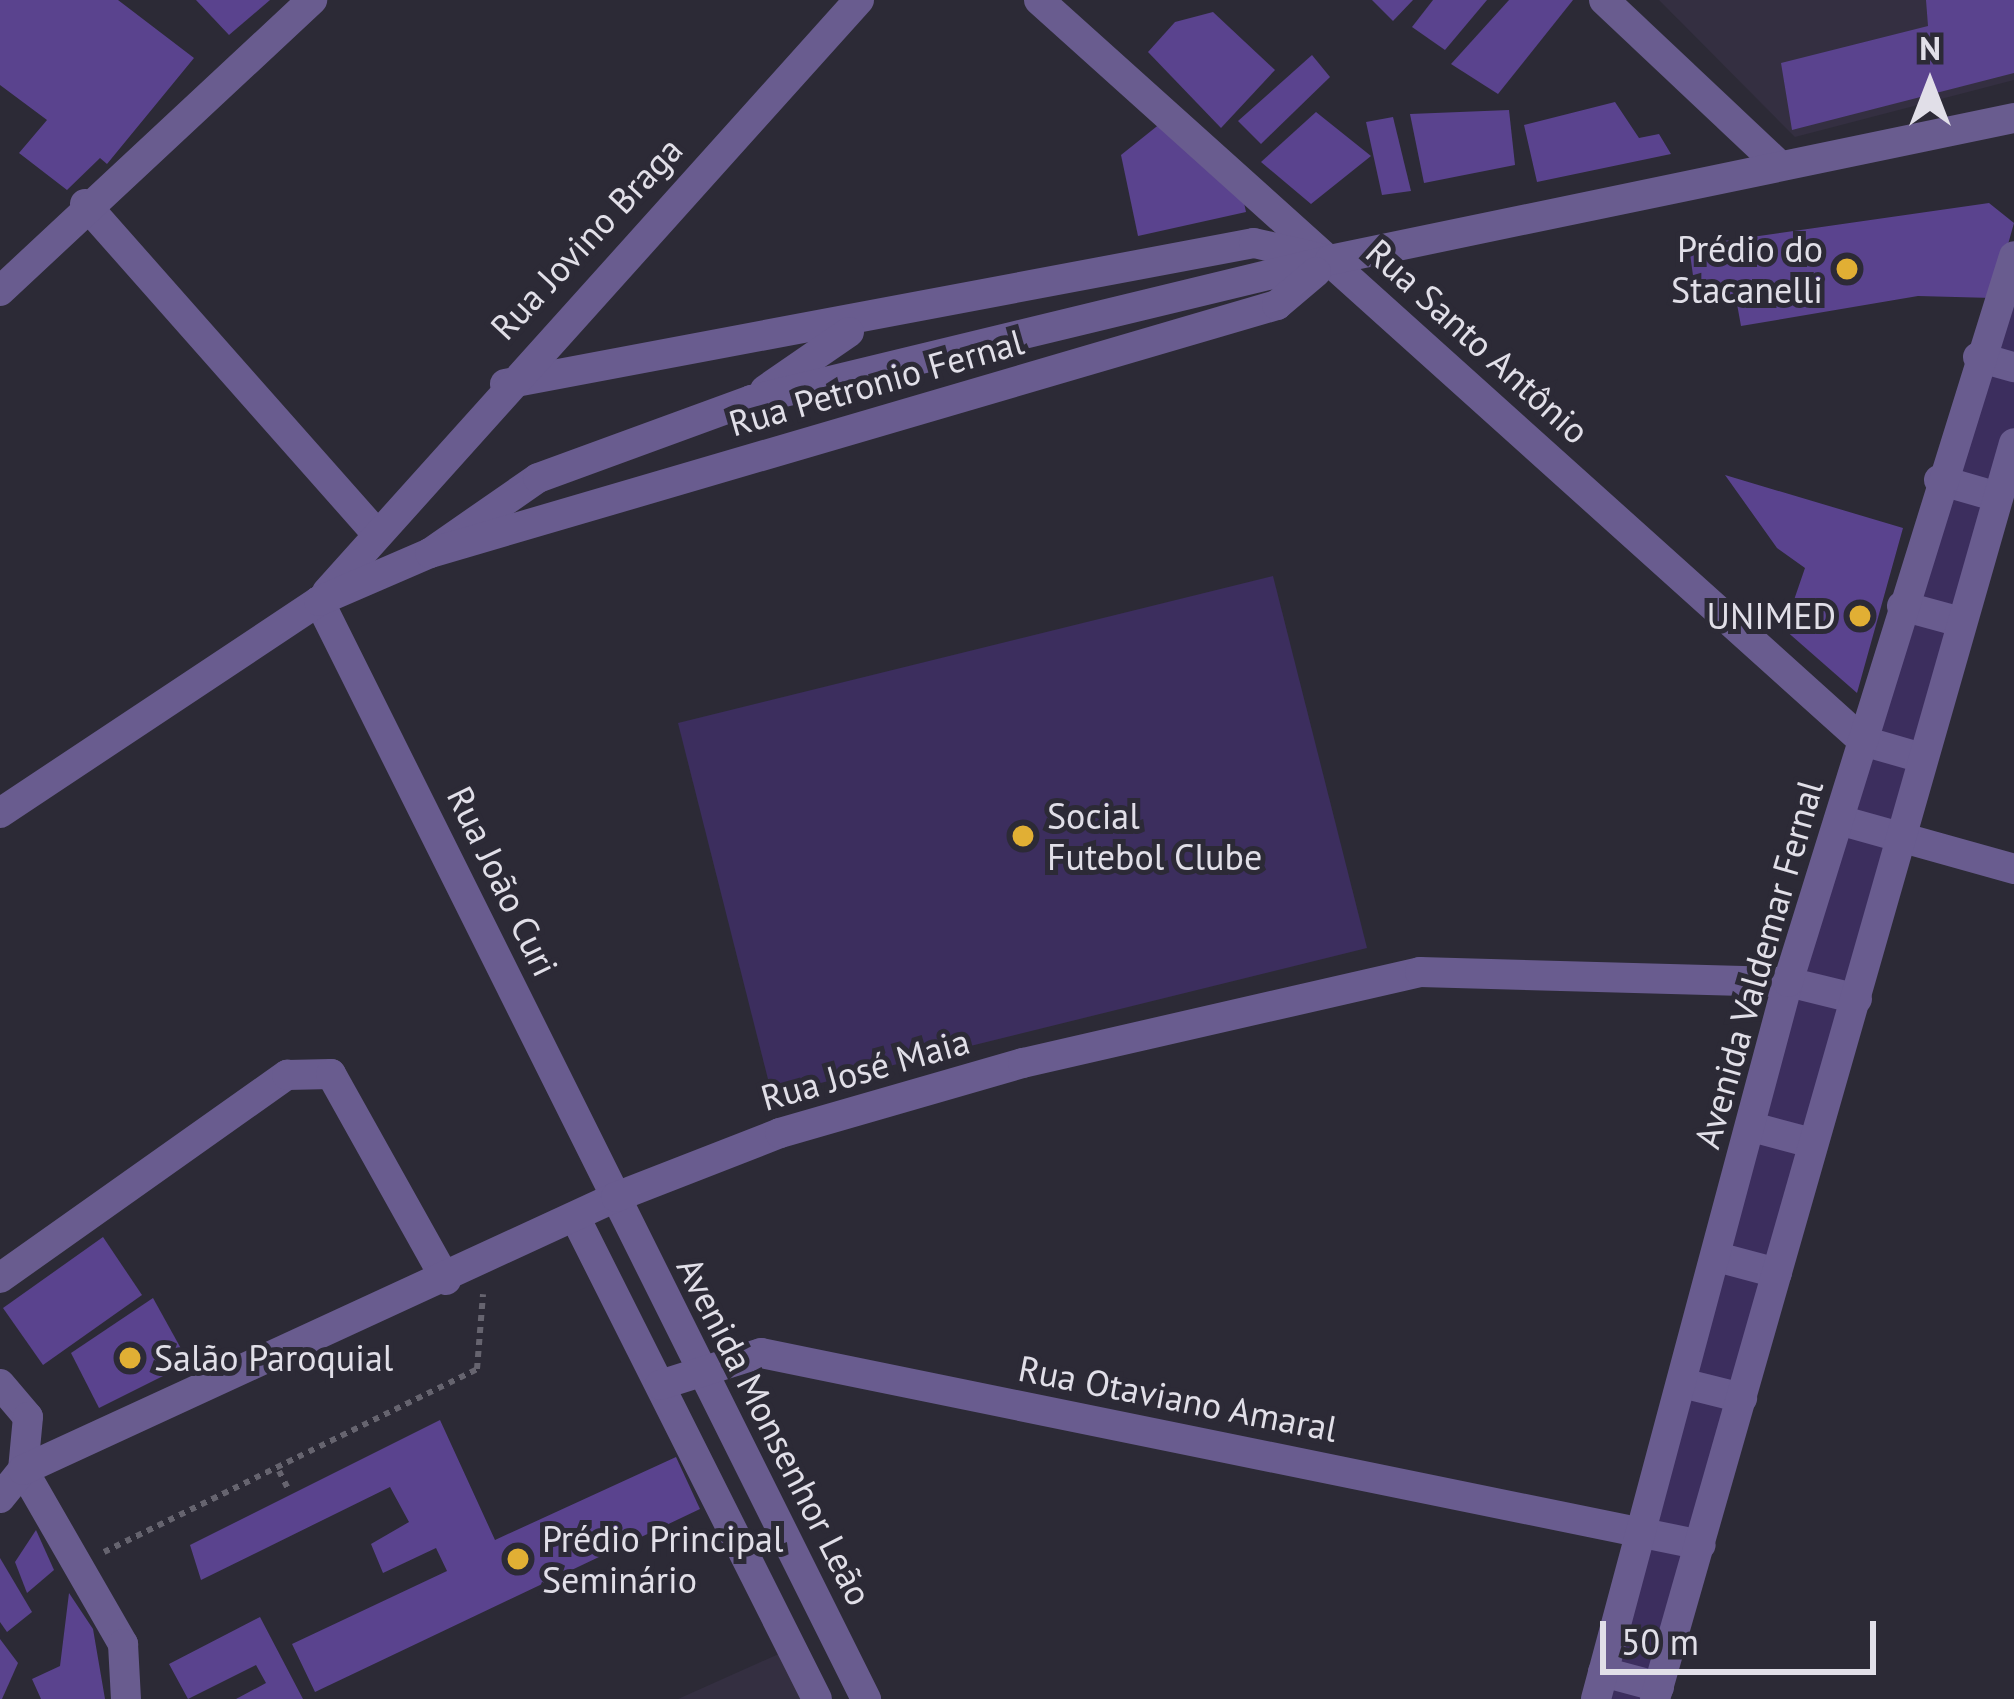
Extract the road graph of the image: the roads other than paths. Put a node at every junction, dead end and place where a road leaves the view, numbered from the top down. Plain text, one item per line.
1 (313, 0) edge
2 (859, 0) edge
3 (1039, 0) edge
4 (1604, 0) edge
5 (2014, 118) edge
6 (1777, 163) junction
7 (85, 204) junction
8 (1330, 260) junction
9 (2012, 270) edge
10 (0, 291) edge
11 (859, 325) junction
12 (1978, 357) junction
13 (2014, 367) edge
14 (505, 384) junction
15 (751, 400) junction
16 (2014, 443) edge
17 (1940, 480) junction
18 (1998, 497) junction
19 (377, 534) junction
20 (430, 553) junction
21 (319, 601) junction
22 (1902, 605) junction
23 (1960, 622) junction
24 (1863, 741) junction
25 (1922, 758) junction
26 (0, 813) edge
27 (1839, 820) junction
28 (1899, 836) junction
29 (2014, 869) edge
30 (1788, 982) junction
31 (1857, 999) junction
32 (1752, 1127) junction
33 (1812, 1143) junction
34 (616, 1197) junction
35 (575, 1217) junction
36 (1717, 1257) junction
37 (1777, 1273) junction
38 (0, 1278) edge
39 (446, 1280) junction
40 (698, 1367) junction
41 (1682, 1383) junction
42 (0, 1384) edge
43 (660, 1385) junction
44 (1742, 1398) junction
45 (23, 1470) junction
46 (0, 1498) edge
47 (774, 1525) junction
48 (1642, 1531) junction
49 (737, 1542) junction
50 (1701, 1545) junction
51 (843, 1652) junction
52 (811, 1685) edge
53 (1599, 1685) edge
54 (1657, 1693) edge
55 (126, 1699) edge
56 (866, 1699) edge

1 - 7 street
2 - 14 street, Rua Jovino Braga
3 - 8 street, Rua Santo Antônio
4 - 6 street
5 - 6 street, Rua Petronio Fernal
6 - 8 street, Rua Petronio Fernal
7 - 10 street
7 - 19 street
8 - 11 street, Rua Petronio Fernal
8 - 15 street, Rua Petronio Fernal
8 - 20 street, Rua Petronio Fernal
8 - 24 street, Rua Santo Antônio
9 - 12 street, Avenida Valdemar Fernal
11 - 14 street, Rua Petronio Fernal
11 - 15 street, Rua Petronio Fernal
12 - 13 street
12 - 17 street, Avenida Valdemar Fernal
14 - 19 street, Rua Jovino Braga
15 - 20 street, Rua Petronio Fernal
16 - 18 street
17 - 18 street
17 - 22 street, Avenida Valdemar Fernal
18 - 23 street
19 - 21 street, Rua Petronio Fernal
20 - 21 street, Rua Petronio Fernal
21 - 26 street, Rua Petronio Fernal
21 - 34 street, Rua João Curi
22 - 23 street
22 - 24 street, Avenida Valdemar Fernal
23 - 25 street
24 - 25 street
24 - 27 street, Avenida Valdemar Fernal
25 - 28 street
27 - 28 street
27 - 30 street, Avenida Valdemar Fernal
28 - 29 street
28 - 31 street
30 - 31 street, Rua José Maia
30 - 32 street, Avenida Valdemar Fernal
30 - 34 street, Rua José Maia
31 - 33 street
32 - 33 street
32 - 36 street, Avenida Valdemar Fernal
33 - 37 street
34 - 35 street, Rua José Maia
34 - 40 street, Avenida Monsenhor Leão
35 - 39 street, Rua José Maia
35 - 43 street
36 - 37 street
36 - 41 street, Avenida Valdemar Fernal
37 - 44 street
38 - 39 street
39 - 45 street, Rua José Maia
40 - 43 street, Rua Otaviano Amaral
40 - 47 street, Avenida Monsenhor Leão
40 - 48 street, Rua Otaviano Amaral
41 - 44 street
41 - 48 street, Avenida Valdemar Fernal
42 - 45 street
43 - 49 street
44 - 50 street
45 - 46 street
45 - 55 street
47 - 49 street
47 - 51 street, Avenida Monsenhor Leão
48 - 50 street, Rua Otaviano Amaral
48 - 53 street, Avenida Valdemar Fernal
49 - 52 street
50 - 54 street
51 - 52 street
51 - 56 street, Avenida Monsenhor Leão
53 - 54 street

